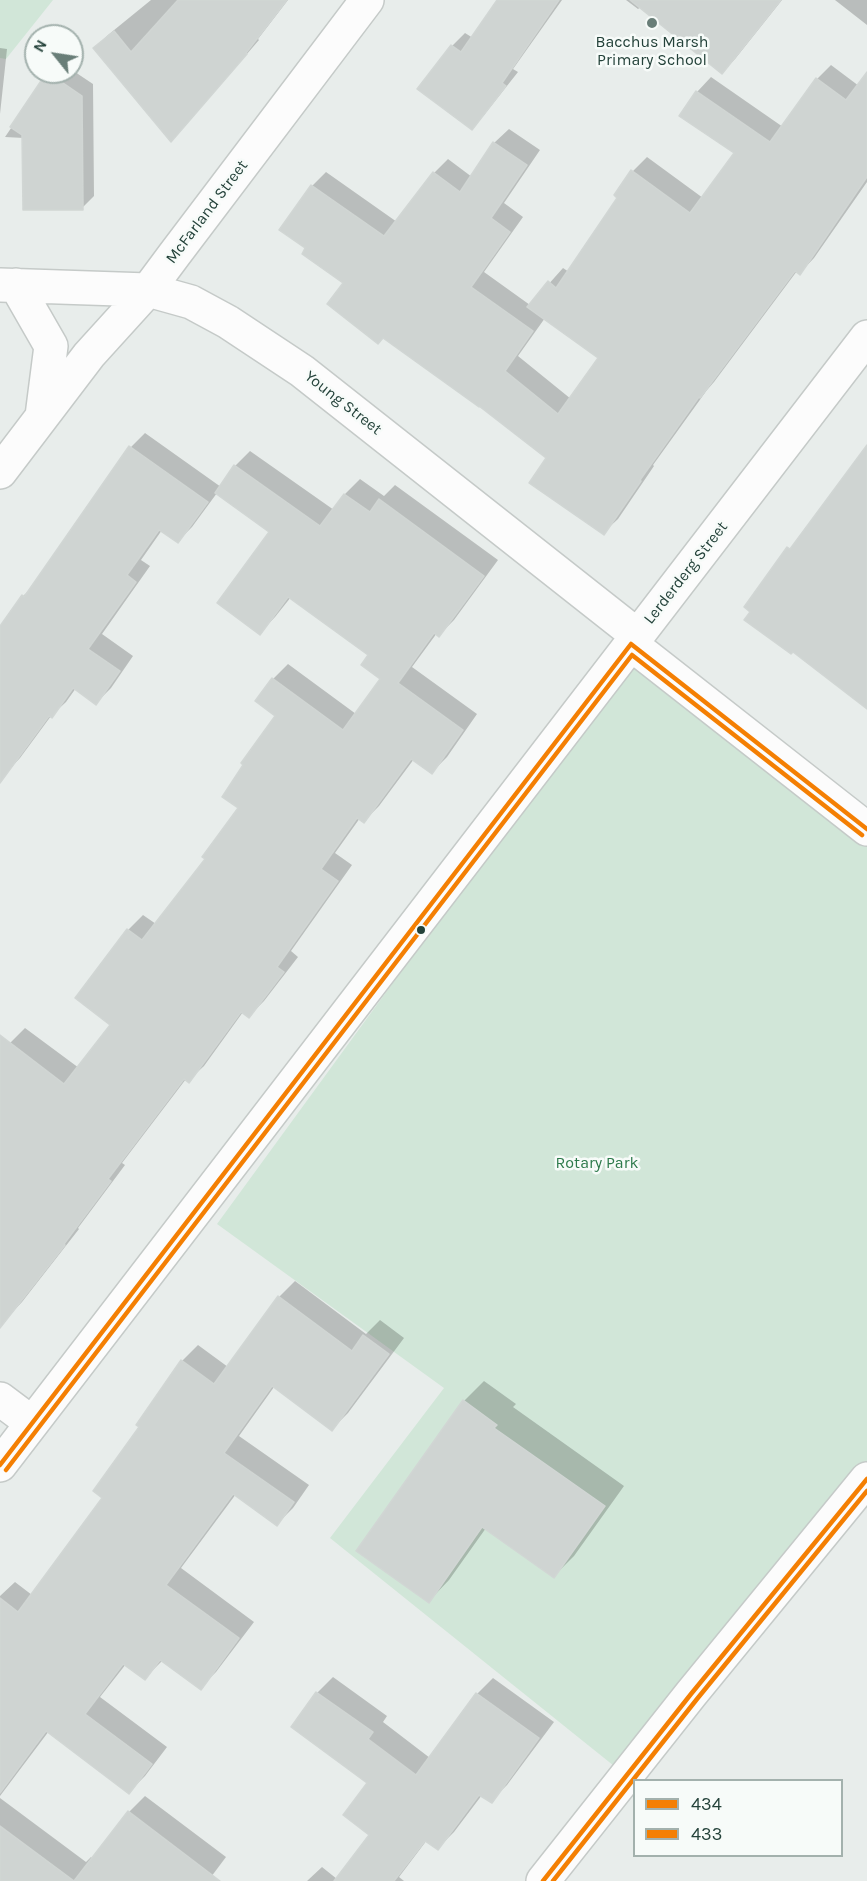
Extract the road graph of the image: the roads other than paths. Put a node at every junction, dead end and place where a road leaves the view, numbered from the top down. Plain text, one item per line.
1 (367, 0) edge
2 (8, 285) edge
3 (148, 290) junction
4 (867, 337) edge
5 (42, 418) junction
6 (0, 472) edge
7 (634, 640) junction
8 (867, 829) edge
9 (0, 1399) edge
10 (32, 1423) junction
11 (0, 1465) edge
12 (867, 1479) edge
13 (543, 1881) edge

1 - 3 street, McFarland Street
2 - 3 street, Young Street
2 - 5 street
3 - 5 street, McFarland Street
3 - 7 street, Young Street
4 - 7 street, Lerderderg Street
5 - 6 street, McFarland Street
7 - 8 street, Young Street
7 - 10 street, Lerderderg Street
9 - 10 street
10 - 11 street, Lerderderg Street
12 - 13 street

